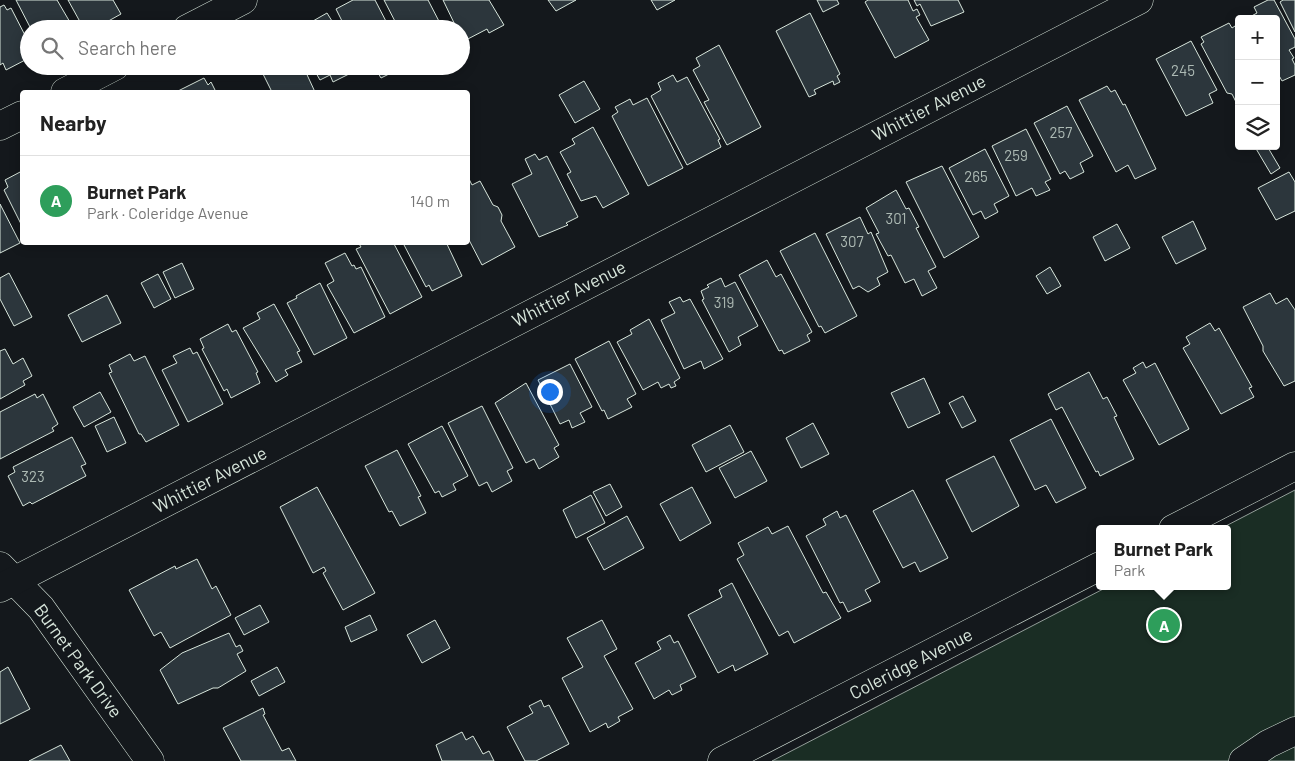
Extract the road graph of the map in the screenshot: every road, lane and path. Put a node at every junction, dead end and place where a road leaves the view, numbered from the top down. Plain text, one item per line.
1 (243, 0) edge
2 (1139, 0) edge
3 (204, 20) edge
4 (98, 75) edge
5 (69, 90) edge
6 (20, 116) edge
7 (0, 126) edge
8 (1295, 466) edge
9 (1181, 525) edge
10 (1096, 568) edge
11 (5, 578) edge
12 (1295, 731) edge
13 (150, 761) edge
14 (722, 761) edge
15 (1243, 761) edge

1 - 3 street
2 - 11 street, Whittier Avenue
4 - 5 street
6 - 7 street
8 - 9 street
10 - 14 street, Coleridge Avenue
11 - 13 street, Burnet Park Drive
12 - 15 street

